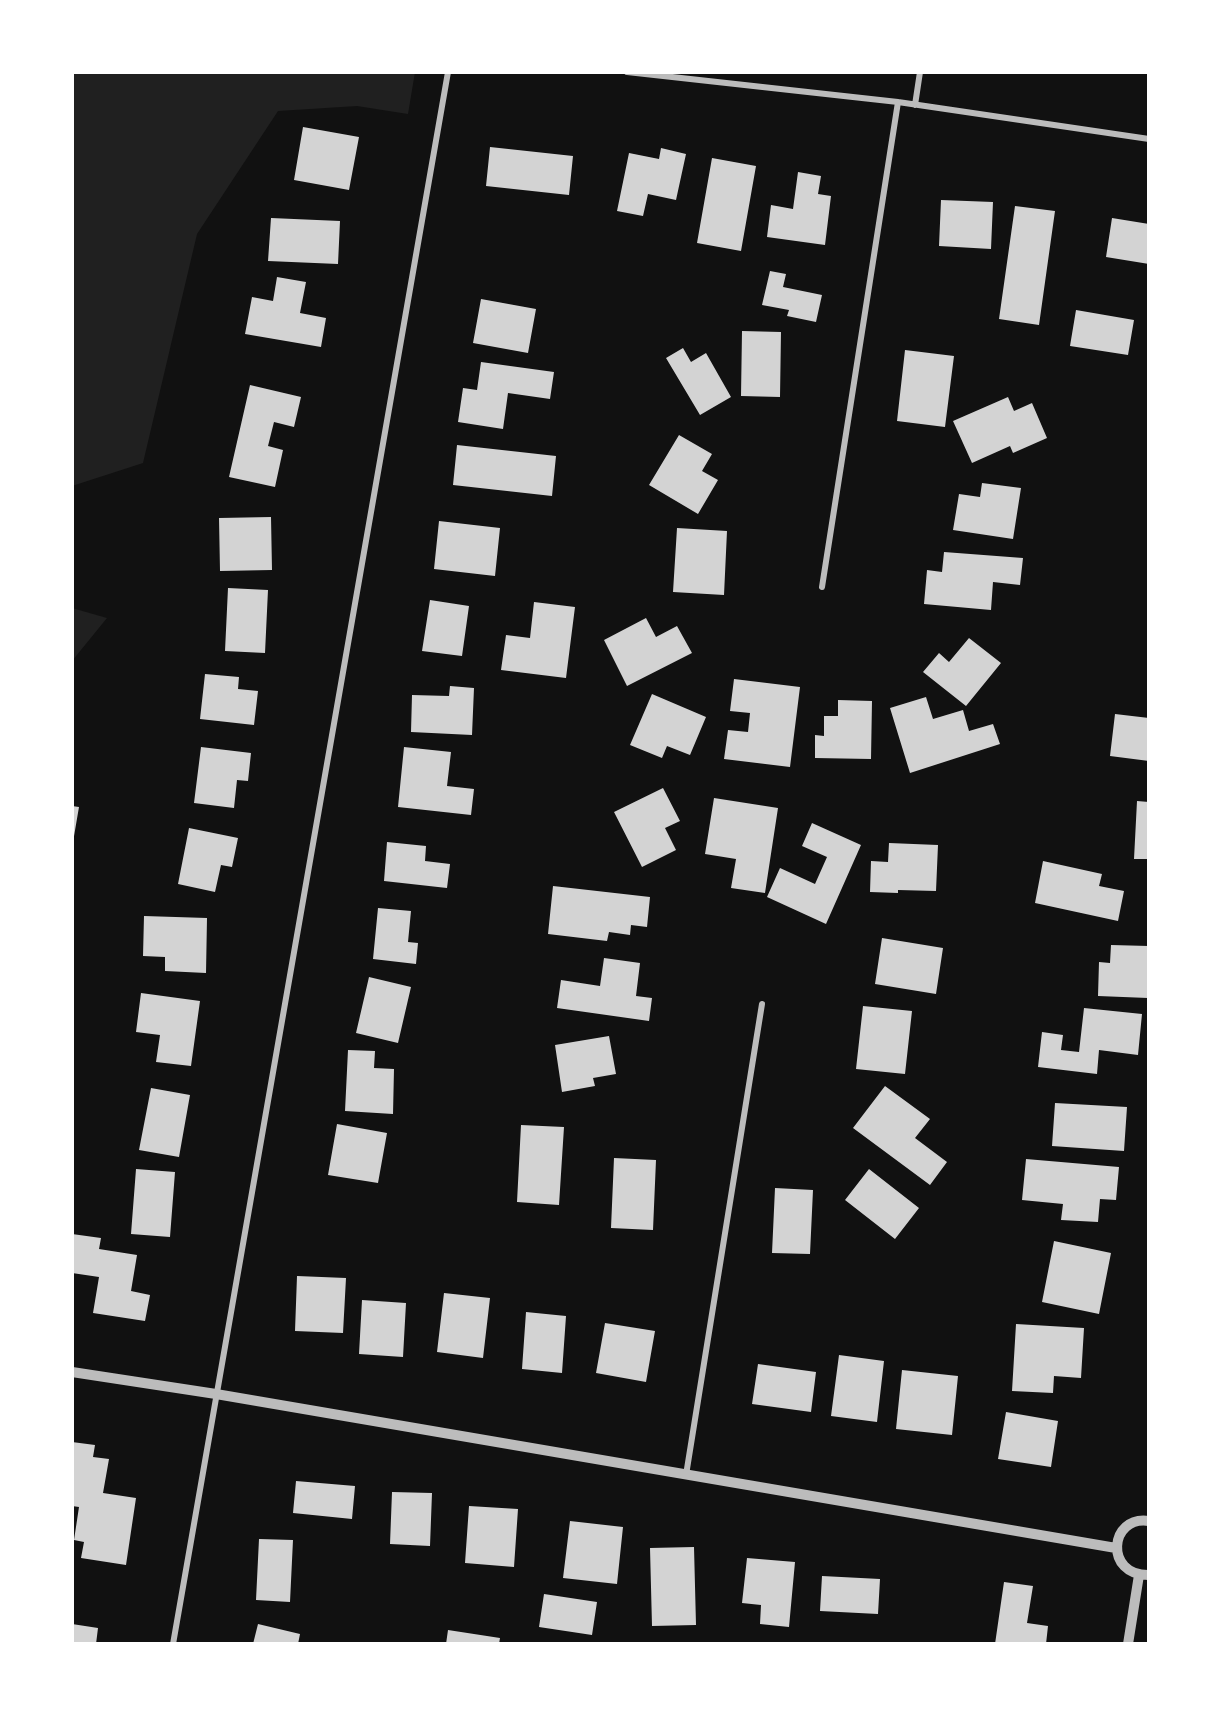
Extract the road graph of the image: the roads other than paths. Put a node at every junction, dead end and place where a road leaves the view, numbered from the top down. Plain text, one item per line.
1 (448, 72) edge
2 (627, 72) edge
3 (920, 72) edge
4 (898, 102) junction
5 (915, 105) junction
6 (1149, 139) edge
7 (822, 587) dead end
8 (762, 1004) dead end
9 (72, 1372) edge
10 (216, 1394) junction
11 (686, 1475) junction
12 (1149, 1521) edge
13 (1116, 1548) junction
14 (1144, 1575) edge
15 (173, 1644) edge
16 (1128, 1644) edge

1 - 10 street
2 - 4 street
3 - 5 street
4 - 5 street
4 - 7 street
5 - 6 street
8 - 11 street
9 - 10 street
10 - 11 street
10 - 15 street
11 - 13 street
12 - 13 street
13 - 14 street
14 - 16 street

